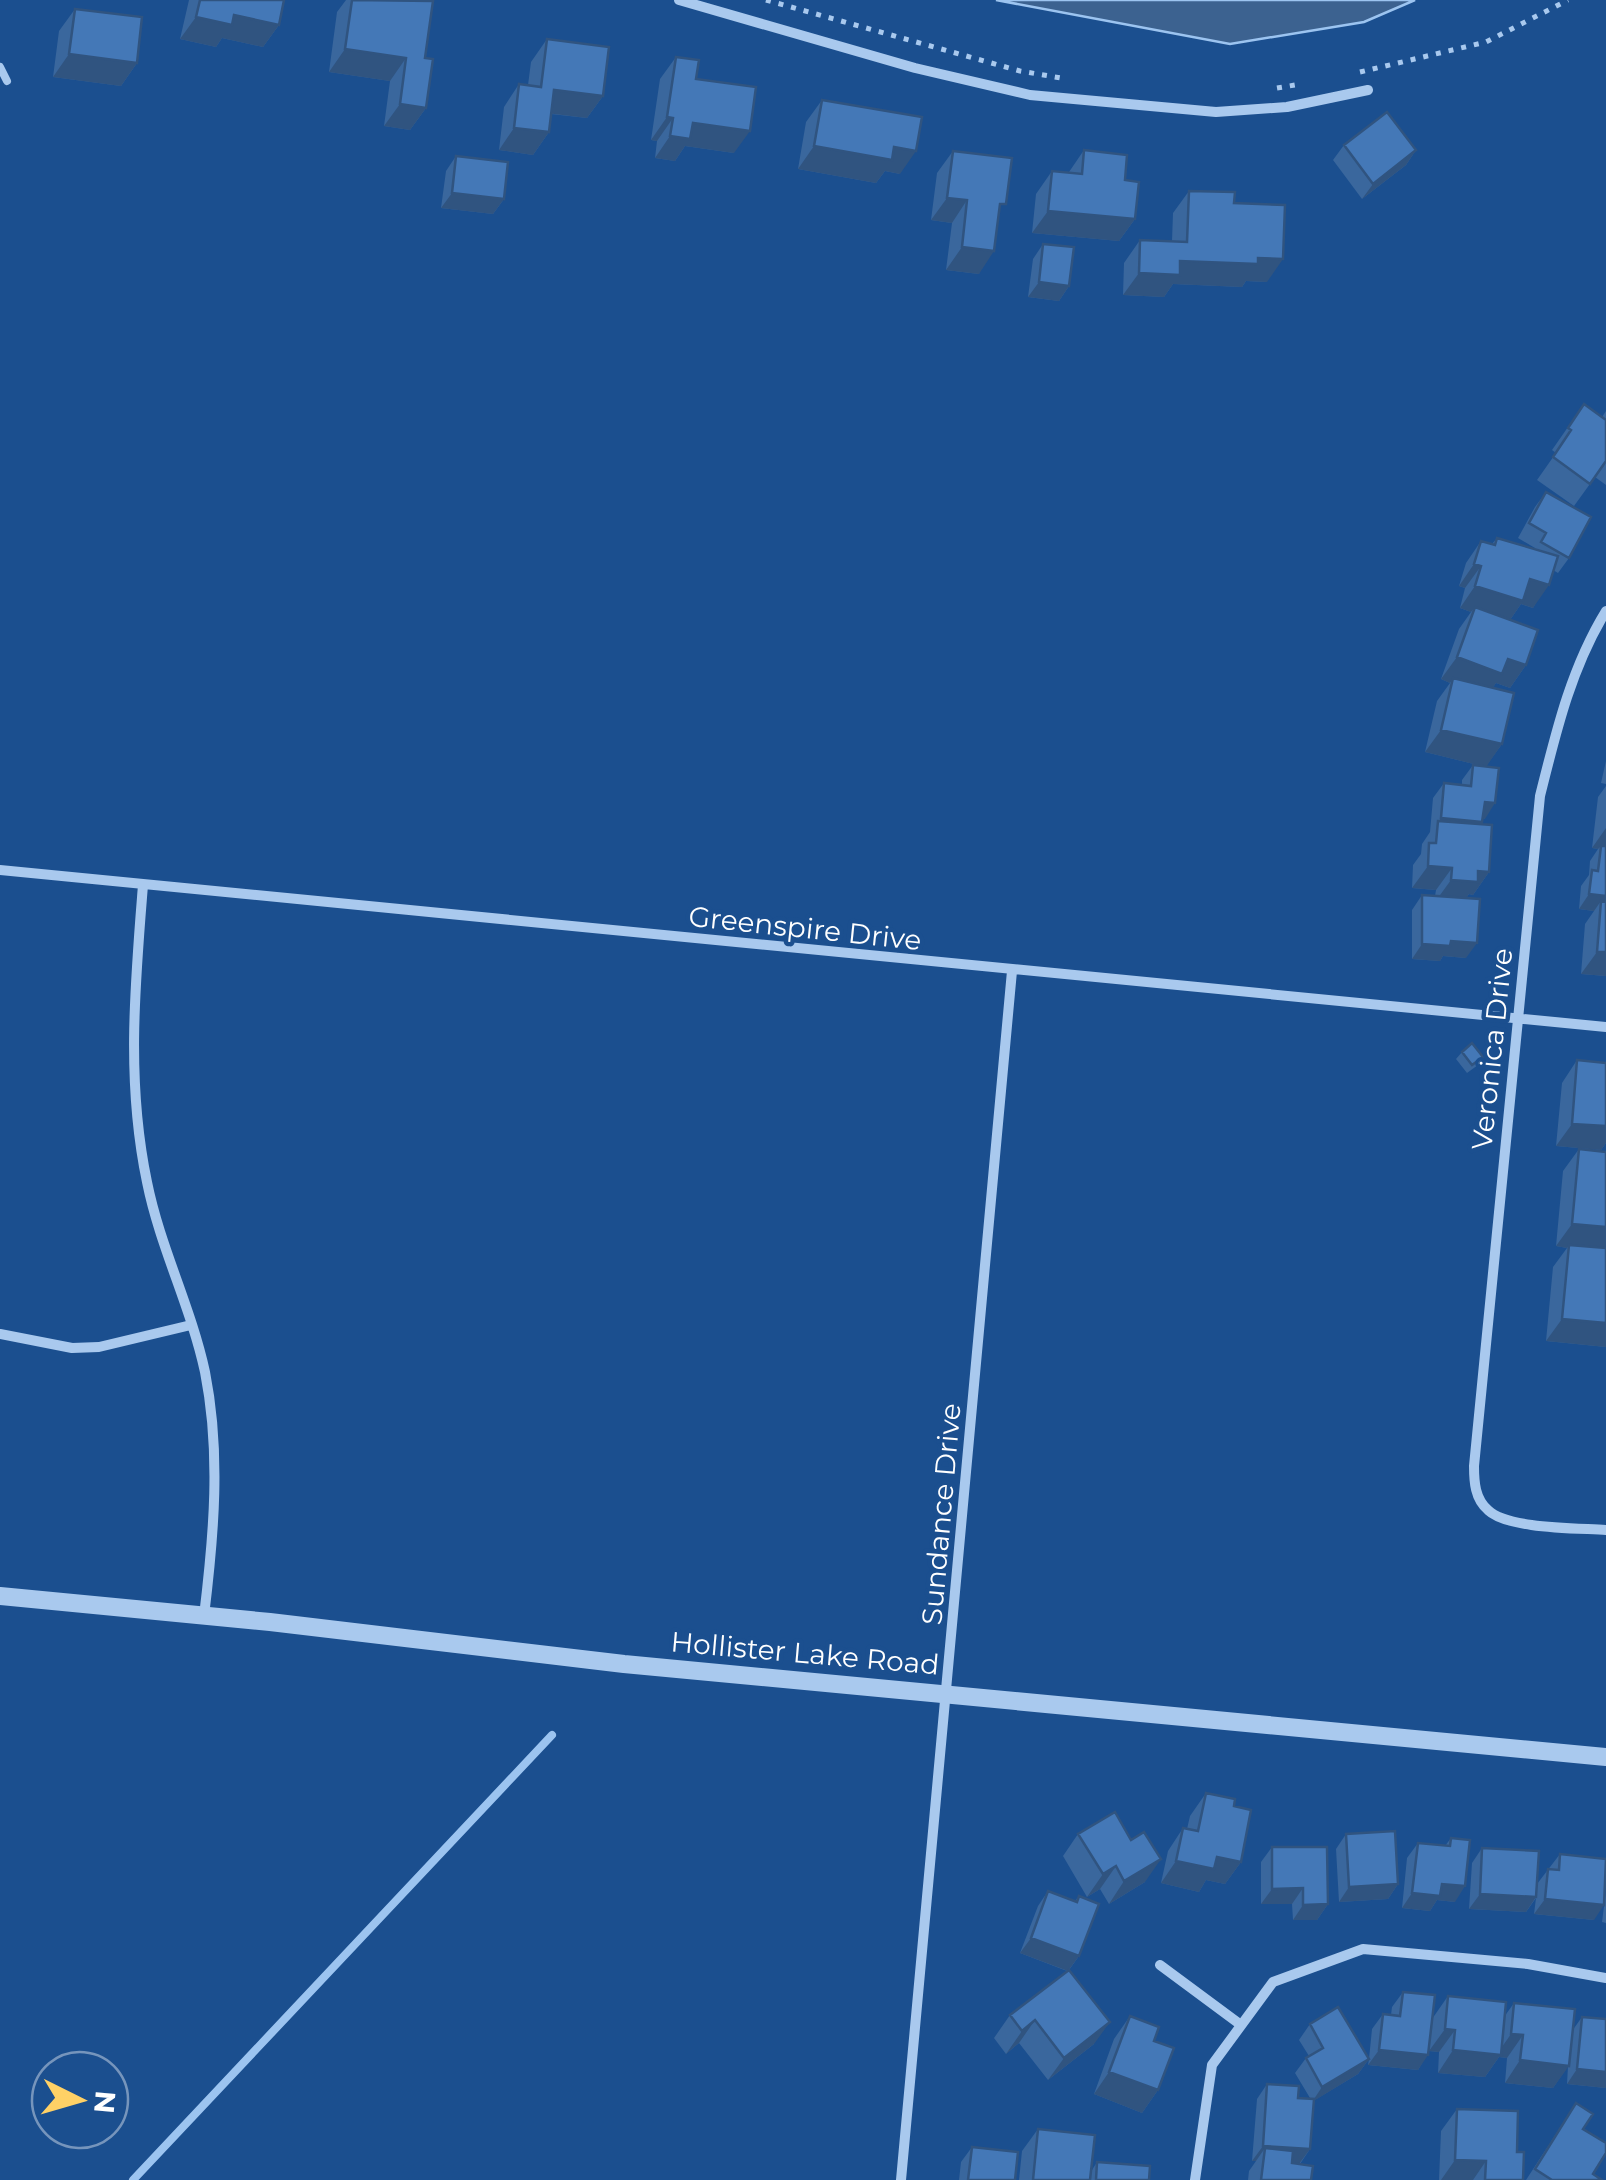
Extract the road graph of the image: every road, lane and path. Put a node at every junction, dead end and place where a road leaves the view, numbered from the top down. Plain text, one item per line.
1 (678, 0) edge
2 (766, 0) edge
3 (1568, 0) edge
4 (0, 66) edge
5 (1350, 74) dead end
6 (1070, 79) dead end
7 (7, 81) dead end
8 (1315, 82) dead end
9 (1368, 90) dead end
10 (1259, 92) dead end
11 (1606, 612) edge
12 (0, 870) edge
13 (144, 885) junction
14 (1012, 971) junction
15 (1517, 1018) junction
16 (1606, 1028) edge
17 (192, 1325) junction
18 (0, 1334) edge
19 (1606, 1530) edge
20 (0, 1596) edge
21 (204, 1616) junction
22 (947, 1694) junction
23 (1606, 1758) edge
24 (1160, 1965) dead end
25 (1606, 1978) edge
26 (1241, 2025) junction
27 (902, 2180) edge
28 (1195, 2180) edge

1 - 9 street
2 - 6 path
3 - 5 path
4 - 7 lane
8 - 10 path
11 - 15 street, Veronica Drive
12 - 13 street, Greenspire Drive
13 - 14 street, Greenspire Drive
13 - 17 street
14 - 15 street, Greenspire Drive
14 - 22 street, Sundance Drive
15 - 16 street, Greenspire Drive
15 - 19 street, Veronica Drive
17 - 18 street
17 - 21 street
20 - 21 street, Hollister Lake Road
21 - 22 street, Hollister Lake Road
22 - 23 street, Hollister Lake Road
22 - 27 street, Sundance Drive
24 - 26 street
25 - 26 street
26 - 28 street

